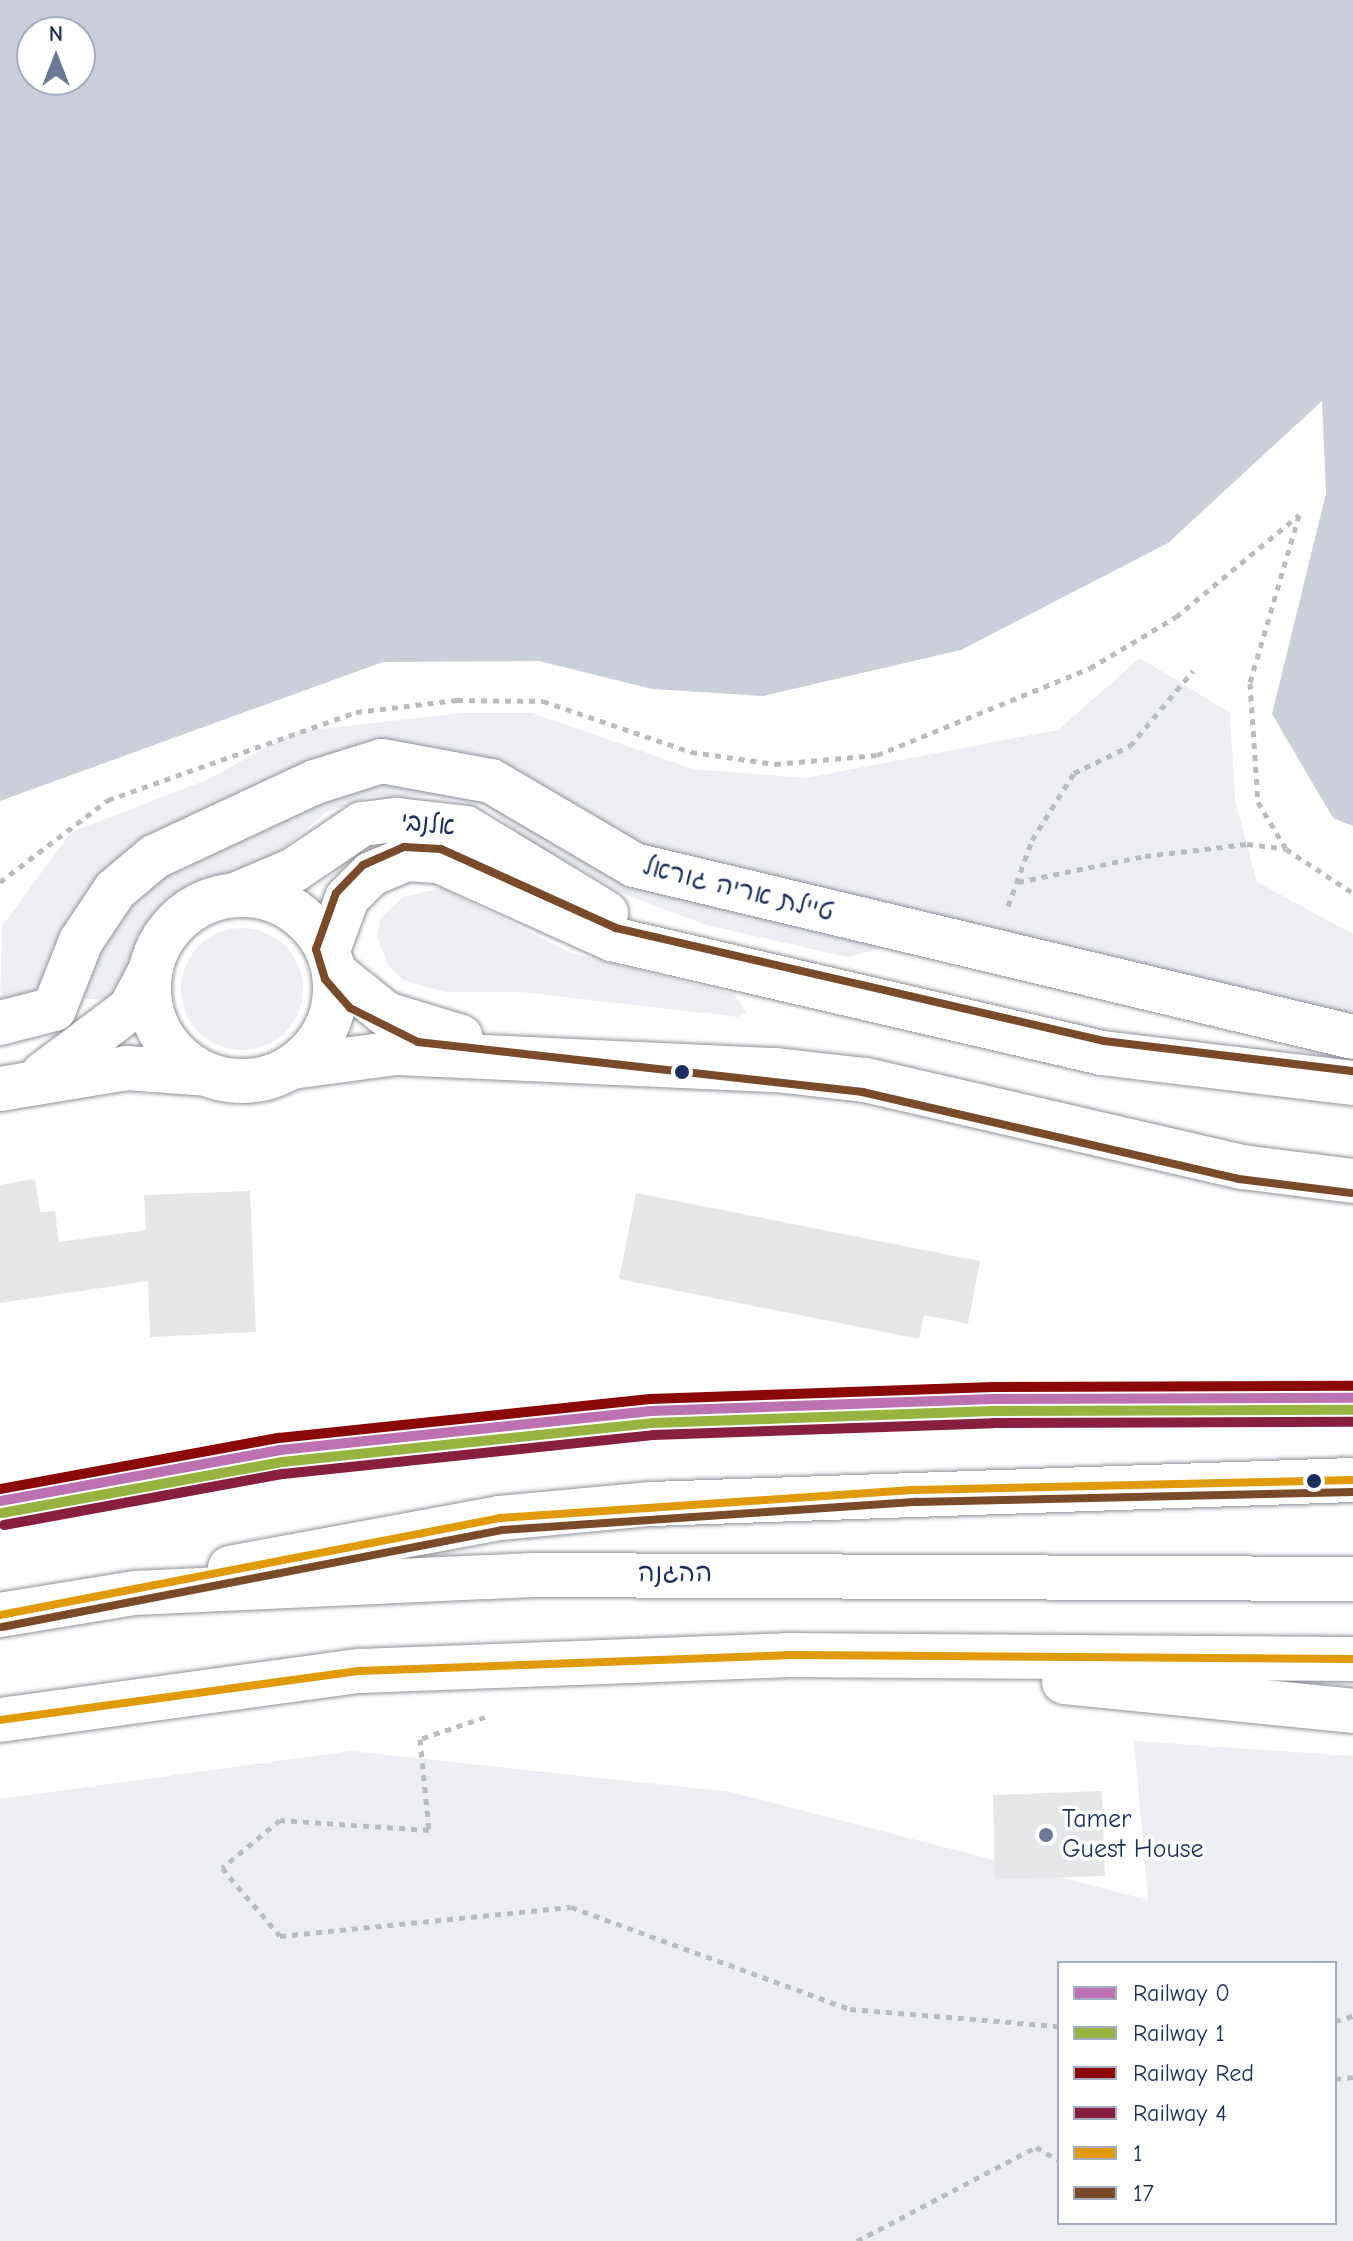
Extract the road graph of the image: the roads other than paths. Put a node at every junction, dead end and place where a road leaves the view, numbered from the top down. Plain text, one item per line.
1 (235, 895) junction
2 (702, 958) junction
3 (331, 961) junction
4 (149, 973) junction
5 (0, 1023) edge
6 (1353, 1037) edge
7 (702, 1065) junction
8 (292, 1067) junction
9 (206, 1074) junction
10 (1337, 1082) edge
11 (10, 1087) edge
12 (1353, 1181) edge
13 (1353, 1480) edge
14 (1353, 1579) edge
15 (135, 1593) junction
16 (0, 1615) edge
17 (787, 1655) junction
18 (1353, 1659) edge
19 (1353, 1711) edge
20 (0, 1720) edge

1 - 2 main road, אלנבי
1 - 3 main road
1 - 4 main road
2 - 3 main road, אלנבי
2 - 10 main road, אלנבי
3 - 7 main road
3 - 8 main road
4 - 9 main road
4 - 11 main road
5 - 6 main road, טיילת אריה גוראל
7 - 8 main road
7 - 12 main road
8 - 9 main road
9 - 11 main road
13 - 15 main road
14 - 15 main road, ההגנה
15 - 16 main road, ההגנה
17 - 18 main road
17 - 19 main road
17 - 20 main road

